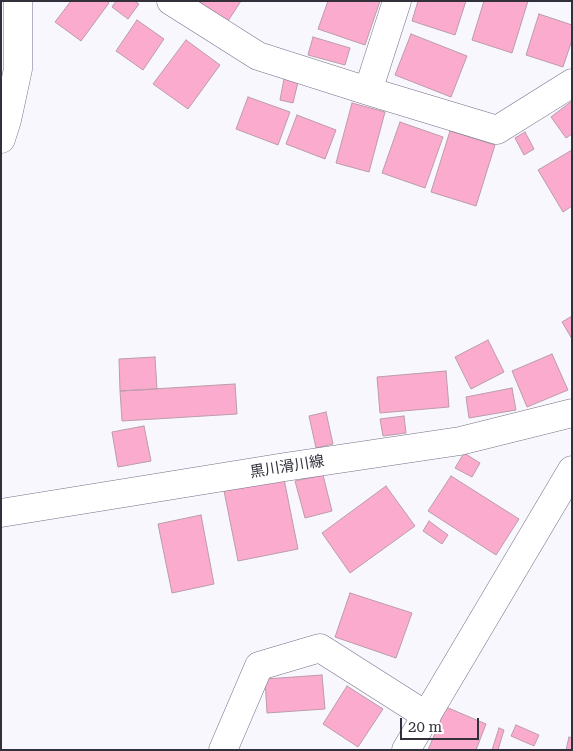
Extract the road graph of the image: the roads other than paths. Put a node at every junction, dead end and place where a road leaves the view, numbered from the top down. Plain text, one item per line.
1 (18, 1) edge
2 (171, 1) edge
3 (397, 1) edge
4 (572, 83) edge
5 (368, 91) junction
6 (1, 140) edge
7 (572, 413) edge
8 (572, 470) edge
9 (1, 513) edge
10 (427, 716) junction
11 (223, 750) edge
12 (406, 750) edge

1 - 6 street
2 - 5 street
3 - 5 street
4 - 5 street
7 - 9 street, 黒川滑川線
8 - 10 street
10 - 11 street
10 - 12 street

